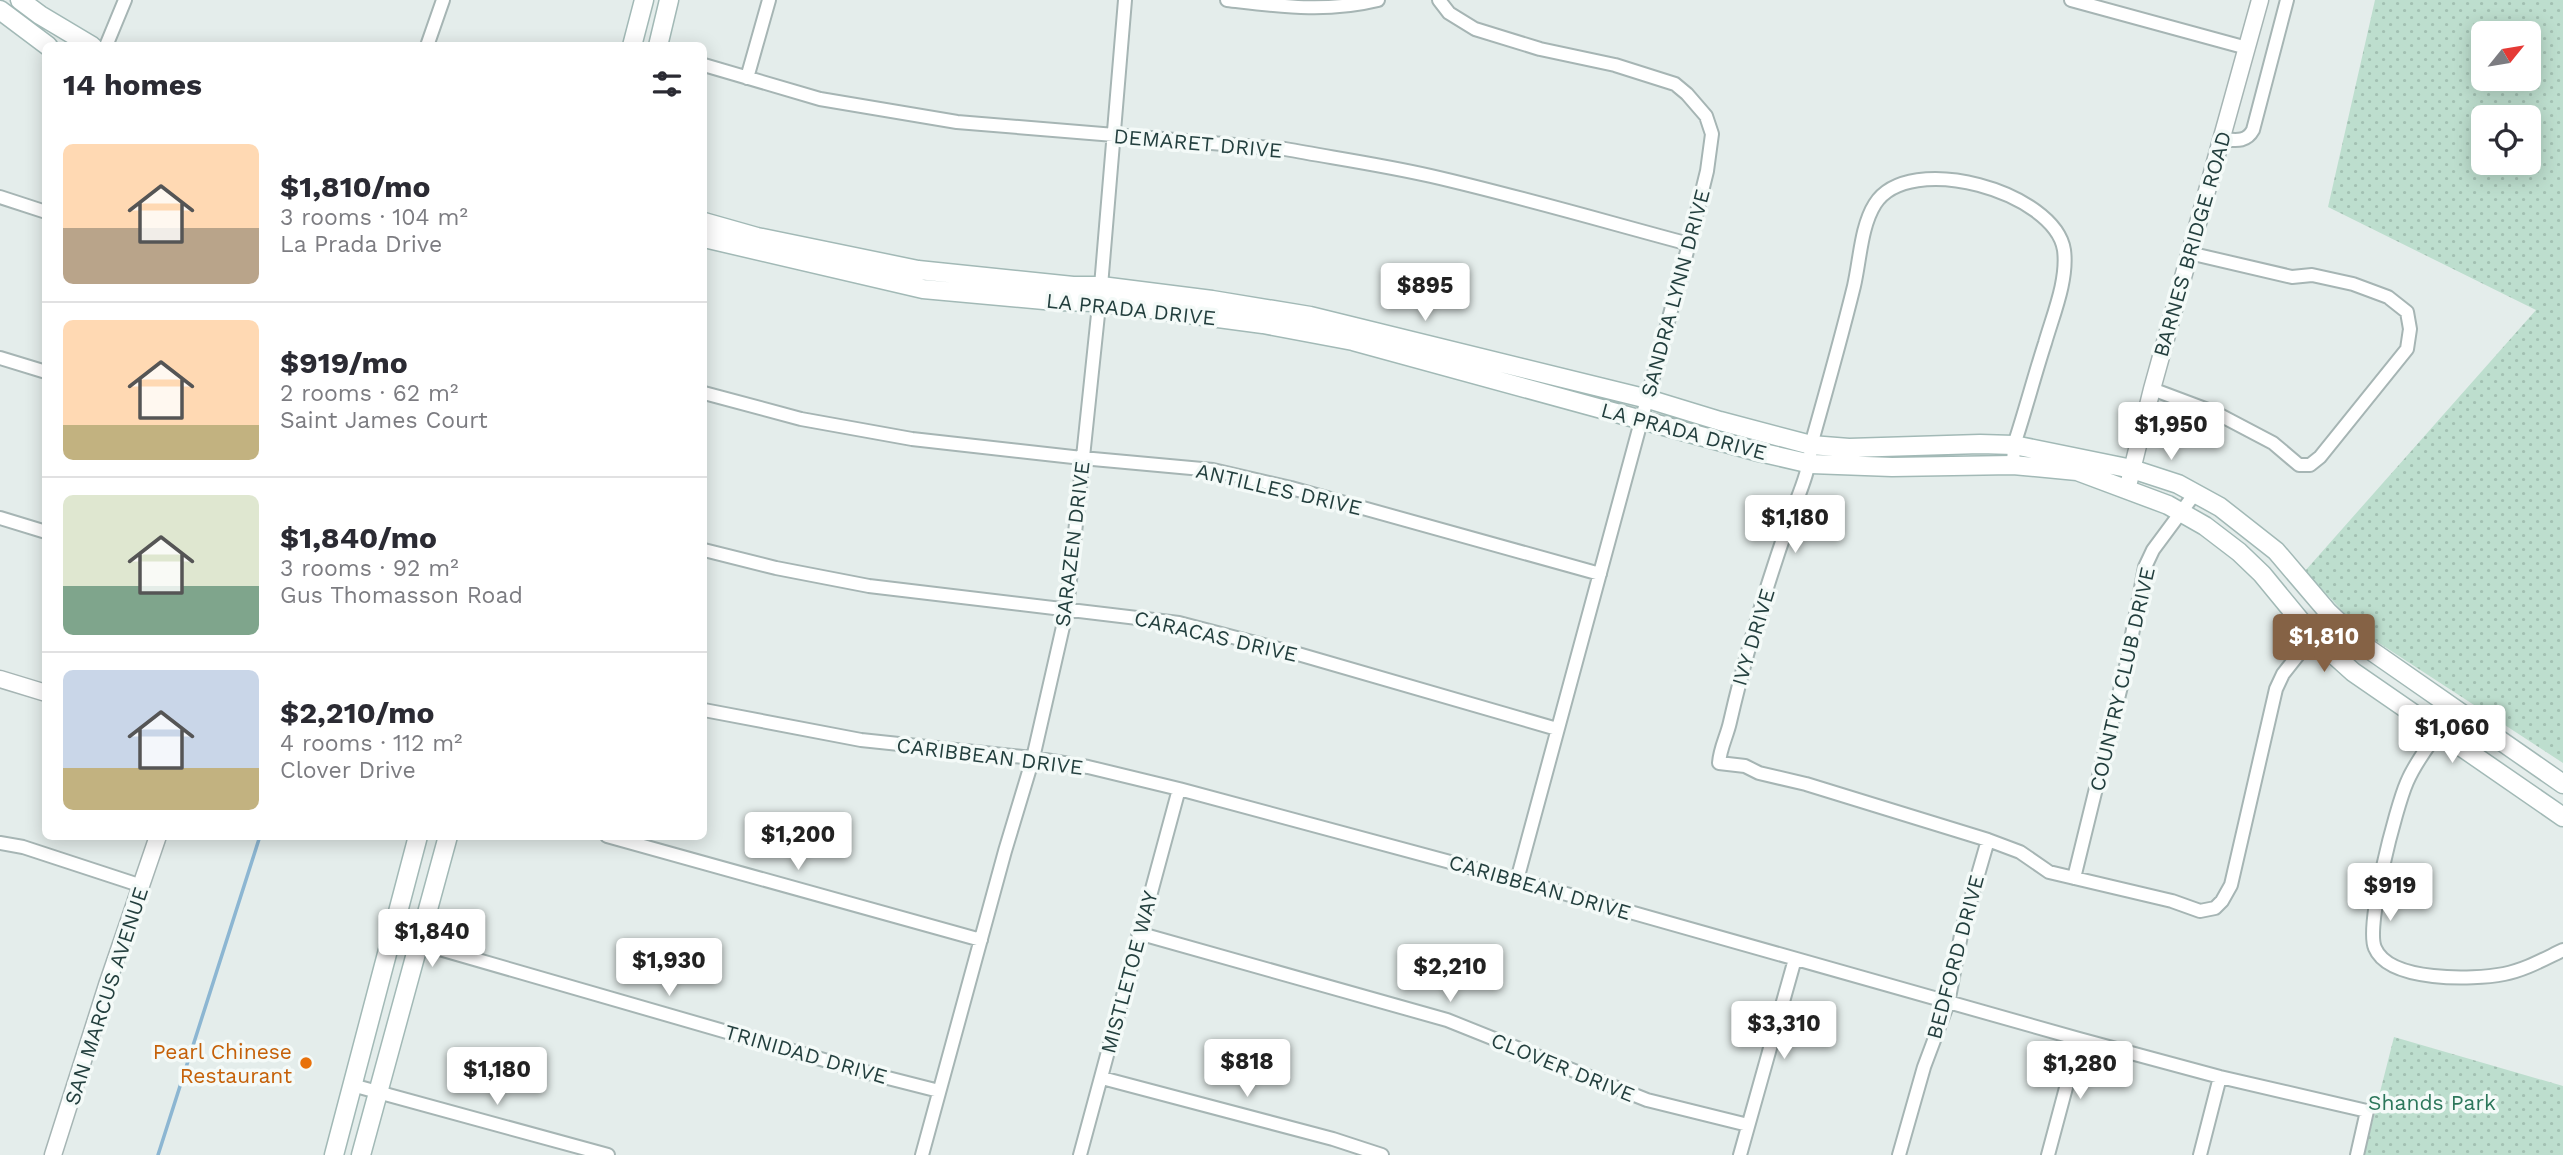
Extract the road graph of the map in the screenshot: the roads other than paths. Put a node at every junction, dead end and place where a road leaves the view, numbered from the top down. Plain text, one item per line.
1 (20, 0) edge
2 (125, 0) edge
3 (443, 0) edge
4 (645, 0) edge
5 (669, 0) edge
6 (769, 0) edge
7 (1125, 0) edge
8 (1227, 0) edge
9 (1378, 0) edge
10 (1439, 0) edge
11 (2071, 0) edge
12 (2260, 0) edge
13 (2287, 0) edge
14 (0, 10) edge
15 (43, 42) edge
16 (85, 42) edge
17 (109, 42) edge
18 (428, 42) edge
19 (633, 42) edge
20 (659, 42) edge
21 (2246, 48) junction
22 (707, 66) edge
23 (747, 78) junction
24 (1115, 137) junction
25 (2221, 139) junction
26 (0, 197) edge
27 (42, 211) edge
28 (707, 223) edge
29 (707, 238) edge
30 (1689, 244) junction
31 (768, 247) junction
32 (2189, 253) junction
33 (1100, 294) junction
34 (0, 358) edge
35 (42, 371) edge
36 (2152, 388) junction
37 (707, 394) edge
38 (1648, 399) junction
39 (1641, 420) junction
40 (1811, 445) junction
41 (2014, 445) junction
42 (1894, 448) junction
43 (1082, 458) junction
44 (1811, 464) junction
45 (2013, 465) junction
46 (1892, 467) junction
47 (2132, 469) junction
48 (2127, 490) junction
49 (2196, 492) junction
50 (2182, 512) junction
51 (0, 518) edge
52 (42, 531) edge
53 (707, 551) edge
54 (1600, 574) junction
55 (1067, 609) junction
56 (2313, 636) junction
57 (2374, 653) junction
58 (0, 679) edge
59 (2363, 680) junction
60 (42, 692) edge
61 (707, 711) edge
62 (1556, 729) junction
63 (2438, 732) junction
64 (1032, 758) junction
65 (2563, 784) edge
66 (1178, 789) junction
67 (2563, 817) edge
68 (157, 840) edge
69 (417, 840) edge
70 (447, 840) edge
71 (621, 840) edge
72 (1988, 840) junction
73 (0, 843) edge
74 (2074, 878) junction
75 (1517, 880) junction
76 (142, 886) junction
77 (1138, 933) junction
78 (391, 935) junction
79 (981, 940) junction
80 (419, 943) junction
81 (2563, 950) edge
82 (1795, 959) junction
83 (1948, 1003) junction
84 (2079, 1039) junction
85 (2220, 1077) junction
86 (1101, 1078) junction
87 (352, 1085) junction
88 (939, 1091) junction
89 (378, 1092) junction
90 (1748, 1125) junction
91 (53, 1155) edge
92 (334, 1155) edge
93 (361, 1155) edge
94 (608, 1155) edge
95 (922, 1155) edge
96 (1080, 1155) edge
97 (1382, 1155) edge
98 (1740, 1155) edge
99 (1899, 1155) edge
100 (2048, 1155) edge
101 (2200, 1155) edge
102 (2357, 1155) edge

1 - 16 main road
2 - 17 street
3 - 18 street
4 - 19 main road
5 - 20 main road
6 - 23 street
7 - 24 street, SARAZEN DRIVE
8 - 9 street
10 - 30 street, SANDRA LYNN DRIVE
11 - 21 street
12 - 21 street, BARNES BRIDGE ROAD
13 - 25 street
14 - 15 main road
21 - 25 street, BARNES BRIDGE ROAD
22 - 23 street, DEMARET DRIVE
23 - 24 street, DEMARET DRIVE
24 - 30 street, DEMARET DRIVE
24 - 33 street, SARAZEN DRIVE
25 - 32 street, BARNES BRIDGE ROAD
26 - 27 street
28 - 31 main road, LA PRADA DRIVE
29 - 31 main road, LA PRADA DRIVE
30 - 38 street, SANDRA LYNN DRIVE
31 - 33 main road, LA PRADA DRIVE
32 - 36 street, BARNES BRIDGE ROAD
32 - 36 street
33 - 38 main road, LA PRADA DRIVE
33 - 39 main road, LA PRADA DRIVE
33 - 43 street, SARAZEN DRIVE
34 - 35 street
36 - 47 street, BARNES BRIDGE ROAD
37 - 43 street, ANTILLES DRIVE
38 - 39 street, SANDRA LYNN DRIVE
38 - 40 main road, LA PRADA DRIVE
39 - 44 main road, LA PRADA DRIVE
39 - 54 street, SANDRA LYNN DRIVE
40 - 41 street, IVY DRIVE
40 - 42 main road, LA PRADA DRIVE
40 - 44 street, IVY DRIVE
41 - 42 main road, LA PRADA DRIVE
41 - 45 street, IVY DRIVE
41 - 47 main road, LA PRADA DRIVE
42 - 46 main road
43 - 54 street, ANTILLES DRIVE
43 - 55 street, SARAZEN DRIVE
44 - 46 main road, LA PRADA DRIVE
44 - 72 street, IVY DRIVE
45 - 46 main road, LA PRADA DRIVE
45 - 48 main road, LA PRADA DRIVE
47 - 48 street, BARNES BRIDGE ROAD
47 - 49 main road, LA PRADA DRIVE
48 - 50 main road, LA PRADA DRIVE
49 - 50 street, COUNTRY CLUB DRIVE
49 - 57 main road, LA PRADA DRIVE
50 - 56 main road, LA PRADA DRIVE
50 - 74 street, COUNTRY CLUB DRIVE
51 - 52 street
53 - 55 street, CARACAS DRIVE
54 - 62 street, SANDRA LYNN DRIVE
55 - 62 street, CARACAS DRIVE
55 - 64 street, SARAZEN DRIVE
56 - 59 main road, LA PRADA DRIVE
56 - 74 street, IVY DRIVE
57 - 59 main road
57 - 65 main road, LA PRADA DRIVE
58 - 60 street
59 - 63 main road, LA PRADA DRIVE
61 - 64 street, CARIBBEAN DRIVE
62 - 75 street, SANDRA LYNN DRIVE
63 - 67 main road, LA PRADA DRIVE
63 - 81 street
64 - 66 street, CARIBBEAN DRIVE
64 - 79 street, SARAZEN DRIVE
66 - 75 street, CARIBBEAN DRIVE
66 - 77 street, MISTLETOE WAY
68 - 76 street, SAN MARCUS AVENUE
69 - 78 main road
70 - 80 main road
71 - 79 street
72 - 74 street, IVY DRIVE
72 - 83 street, BEDFORD DRIVE
73 - 76 street
75 - 82 street, CARIBBEAN DRIVE
76 - 91 street, SAN MARCUS AVENUE
77 - 86 street, MISTLETOE WAY
77 - 90 street, CLOVER DRIVE
78 - 80 street, TRINIDAD DRIVE
78 - 87 main road
79 - 88 street, SARAZEN DRIVE
80 - 88 street, TRINIDAD DRIVE
80 - 89 main road
82 - 83 street, CARIBBEAN DRIVE
82 - 90 street
83 - 84 street, CARIBBEAN DRIVE
83 - 99 street, BEDFORD DRIVE
84 - 85 street, CARIBBEAN DRIVE
84 - 100 street
85 - 101 street
85 - 102 street, CARIBBEAN DRIVE
86 - 96 street, MISTLETOE WAY
86 - 97 street
87 - 89 street
87 - 92 main road
88 - 95 street, SARAZEN DRIVE
89 - 93 main road
89 - 94 street
90 - 98 street

